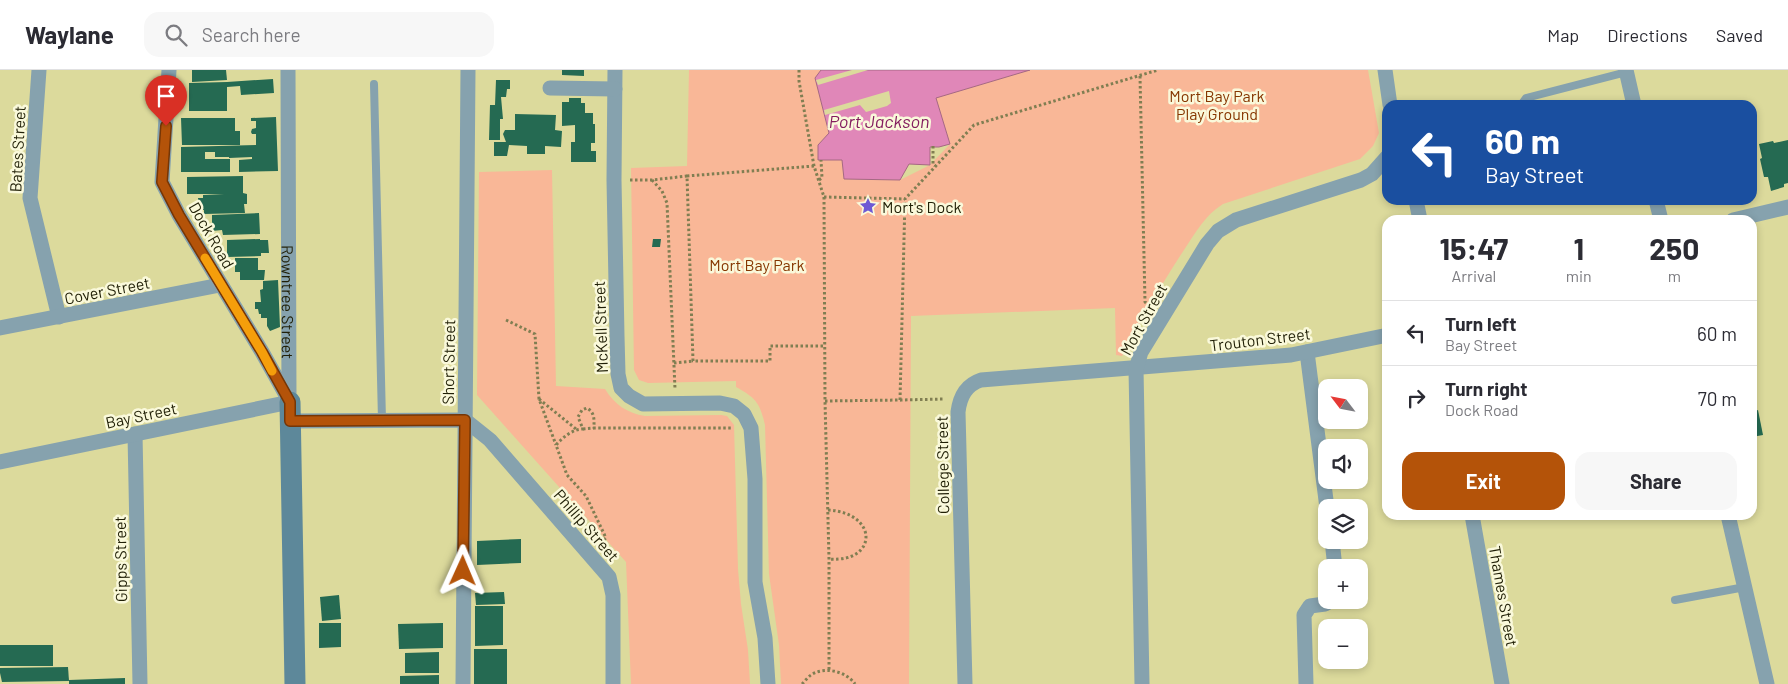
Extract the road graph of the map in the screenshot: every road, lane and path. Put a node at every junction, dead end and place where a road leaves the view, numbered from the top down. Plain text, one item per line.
1 (39, 70) edge
2 (169, 70) edge
3 (288, 70) edge
4 (468, 70) edge
5 (615, 70) edge
6 (799, 70) edge
7 (1158, 70) edge
8 (1385, 70) edge
9 (1626, 71) edge
10 (1140, 76) junction
11 (374, 84) dead end
12 (550, 88) dead end
13 (615, 89) junction
14 (1389, 100) edge
15 (1525, 100) edge
16 (1633, 100) edge
17 (933, 146) dead end
18 (822, 160) dead end
19 (1382, 163) edge
20 (814, 166) junction
21 (935, 166) junction
22 (687, 176) junction
23 (614, 180) junction
24 (652, 180) junction
25 (818, 181) junction
26 (824, 198) junction
27 (905, 199) junction
28 (1788, 207) edge
29 (1754, 215) edge
30 (220, 285) junction
31 (59, 317) junction
32 (1163, 317) junction
33 (506, 320) dead end
34 (0, 328) edge
35 (1382, 336) edge
36 (825, 346) junction
37 (289, 351) junction
38 (262, 352) junction
39 (1307, 352) junction
40 (693, 361) junction
41 (674, 363) junction
42 (1136, 369) junction
43 (539, 399) junction
44 (900, 400) junction
45 (825, 401) junction
46 (959, 402) junction
47 (675, 403) junction
48 (290, 412) junction
49 (382, 420) junction
50 (465, 420) junction
51 (594, 428) junction
52 (751, 428) junction
53 (576, 429) junction
54 (583, 429) junction
55 (136, 434) junction
56 (556, 445) junction
57 (0, 462) edge
58 (1326, 499) edge
59 (828, 510) junction
60 (1473, 520) edge
61 (1729, 520) edge
62 (588, 554) junction
63 (830, 559) junction
64 (1745, 587) junction
65 (1675, 600) dead end
66 (1318, 605) edge
67 (829, 670) junction
68 (140, 684) edge
69 (295, 684) edge
70 (462, 684) edge
71 (613, 684) edge
72 (768, 684) edge
73 (802, 684) edge
74 (855, 684) edge
75 (964, 684) edge
76 (1142, 684) edge
77 (1306, 684) edge
78 (1502, 684) edge
79 (1767, 684) edge

1 - 31 street, Bates Street
2 - 30 street, Dock Road
3 - 37 street, Rowntree Street
4 - 50 street, Short Street
5 - 13 street, McKell Street
6 - 20 path
7 - 10 path
8 - 14 street
9 - 15 lane
9 - 16 street
10 - 21 path
10 - 32 path
11 - 49 lane
12 - 13 street
13 - 23 street, McKell Street
17 - 21 path
18 - 25 path
19 - 32 street, Mort Street
20 - 22 path
20 - 25 path
21 - 27 path
22 - 24 path
22 - 40 path
23 - 24 path
23 - 47 street, McKell Street
24 - 41 path
25 - 26 path
26 - 27 path
26 - 36 path
27 - 44 path
28 - 29 street
30 - 31 street, Cover Street
30 - 38 street, Dock Road
31 - 34 street, Cover Street
32 - 42 street, Mort Street
33 - 43 path
35 - 39 street, Trouton Street
36 - 40 path
36 - 45 path
37 - 38 street
37 - 48 street, Rowntree Street
38 - 48 street, Dock Road
39 - 42 street, Trouton Street
39 - 58 street
40 - 41 path
41 - 47 path
42 - 46 street, College Street
42 - 76 street, Mort Street
43 - 53 path
43 - 56 path
44 - 45 path
44 - 46 path
45 - 59 path
46 - 75 street, College Street
47 - 52 street, McKell Street
48 - 49 street, Bay Street
48 - 55 street, Bay Street
48 - 69 street, Rowntree Street
49 - 50 street, Bay Street
50 - 62 street, Phillip Street
50 - 70 street, Short Street
51 - 52 path
51 - 54 path
51 - 54 path
52 - 72 street
53 - 54 path
53 - 56 path
55 - 57 street, Bay Street
55 - 68 street, Gipps Street
56 - 62 path
59 - 63 path
59 - 63 path
60 - 78 street, Thames Street
61 - 64 street
62 - 71 street, Phillip Street
63 - 67 path
64 - 65 lane
64 - 79 street
66 - 77 street
67 - 73 path
67 - 74 path

